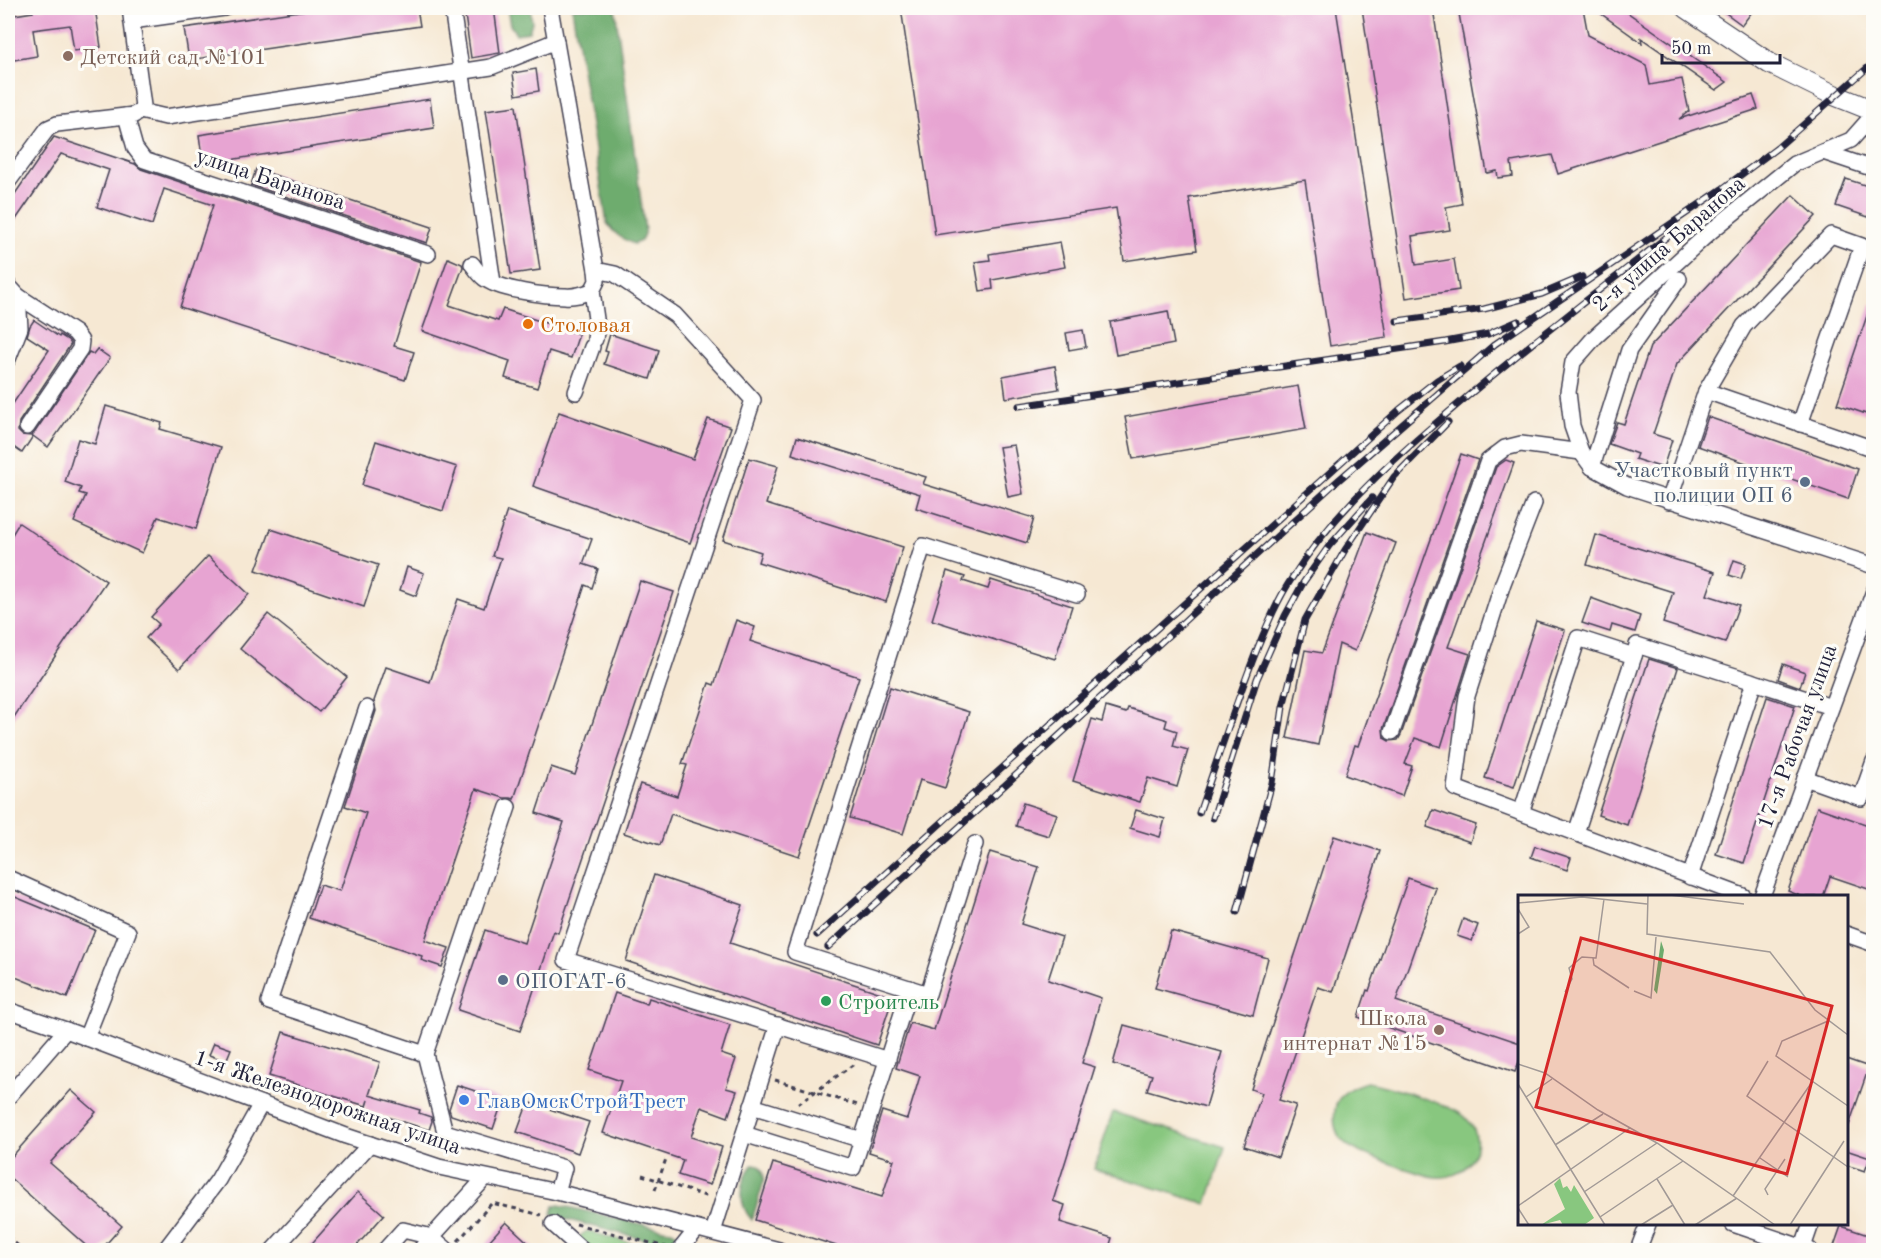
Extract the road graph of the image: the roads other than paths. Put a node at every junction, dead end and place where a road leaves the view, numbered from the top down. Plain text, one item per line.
1 (224, 8) edge
2 (453, 8) edge
3 (550, 8) edge
4 (1687, 8) edge
5 (131, 14) edge
6 (556, 41) junction
7 (462, 71) junction
8 (1874, 112) edge
9 (133, 114) junction
10 (1823, 152) junction
11 (1874, 169) edge
12 (8, 182) edge
13 (428, 254) dead end
14 (472, 264) dead end
15 (596, 270) junction
16 (1679, 279) dead end
17 (493, 283) junction
18 (13, 291) edge
19 (592, 291) junction
20 (8, 359) edge
21 (1706, 391) junction
22 (576, 392) dead end
23 (1800, 424) junction
24 (27, 427) dead end
25 (1874, 449) edge
26 (1581, 452) junction
27 (1592, 467) junction
28 (1669, 501) junction
29 (1534, 503) dead end
30 (1874, 566) edge
31 (1874, 591) edge
32 (1077, 594) dead end
33 (1634, 656) junction
34 (1754, 682) junction
35 (1831, 707) junction
36 (367, 708) dead end
37 (1392, 732) dead end
38 (1874, 761) edge
39 (1805, 778) junction
40 (508, 807) dead end
41 (1521, 813) junction
42 (1576, 833) junction
43 (975, 844) dead end
44 (1690, 877) junction
45 (8, 878) edge
46 (1738, 895) edge
47 (1763, 895) edge
48 (1848, 935) edge
49 (1874, 944) edge
50 (910, 988) junction
51 (8, 1010) edge
52 (778, 1025) junction
53 (66, 1030) junction
54 (86, 1038) junction
55 (425, 1054) junction
56 (888, 1060) junction
57 (8, 1097) edge
58 (261, 1104) junction
59 (752, 1106) junction
60 (744, 1134) junction
61 (862, 1140) junction
62 (370, 1144) junction
63 (485, 1178) junction
64 (557, 1192) junction
65 (553, 1224) dead end
66 (1648, 1225) edge
67 (1736, 1225) edge
68 (1812, 1225) edge
69 (697, 1229) junction
70 (713, 1232) junction
71 (432, 1237) junction
72 (1805, 1250) edge
73 (165, 1251) edge
74 (273, 1251) edge
75 (385, 1251) edge
76 (420, 1251) edge
77 (447, 1251) edge
78 (582, 1251) edge
79 (680, 1251) edge
80 (779, 1251) edge
81 (1638, 1251) edge

1 - 5 street
2 - 7 street
3 - 6 street
4 - 8 main road
5 - 9 street, улица Баранова
6 - 7 street
6 - 15 street
7 - 9 street
7 - 17 street
8 - 10 street, 2-я улица Баранова
9 - 12 street
9 - 13 street, улица Баранова
10 - 11 street
10 - 26 street, 2-я улица Баранова
14 - 17 street
15 - 19 street
15 - 52 street
16 - 27 street
17 - 19 street
18 - 20 street
18 - 24 street
19 - 22 street
21 - 23 street
21 - 23 street
21 - 28 street
23 - 25 street
26 - 27 street, 2-я улица Баранова
26 - 37 street
27 - 28 street
28 - 30 street
29 - 41 street
31 - 35 street, 17-я Рабочая улица
32 - 50 street
33 - 34 street
33 - 41 street
33 - 42 street
34 - 35 street
34 - 44 street
35 - 39 street, 17-я Рабочая улица
36 - 55 street
38 - 39 street
39 - 47 street, 17-я Рабочая улица
40 - 55 street
41 - 42 street
42 - 44 street
43 - 50 street
44 - 46 street
45 - 54 street
48 - 49 street
50 - 56 street
51 - 53 street, 1-я Железнодорожная улица
52 - 56 street
52 - 59 street
53 - 54 street, 1-я Железнодорожная улица
53 - 57 street
54 - 58 street, 1-я Железнодорожная улица
55 - 64 street
56 - 61 street
58 - 62 street, 1-я Железнодорожная улица
58 - 73 street
59 - 60 street
59 - 61 street
60 - 61 street
60 - 70 street
62 - 63 street, 1-я Железнодорожная улица
62 - 74 street
63 - 64 street, 1-я Железнодорожная улица
63 - 71 street
64 - 69 street, 1-я Железнодорожная улица
65 - 78 street
66 - 81 street
67 - 72 street
68 - 72 street
69 - 70 street, 1-я Железнодорожная улица
69 - 79 street
70 - 80 street, 1-я Железнодорожная улица
71 - 75 street
71 - 76 street
71 - 77 street

